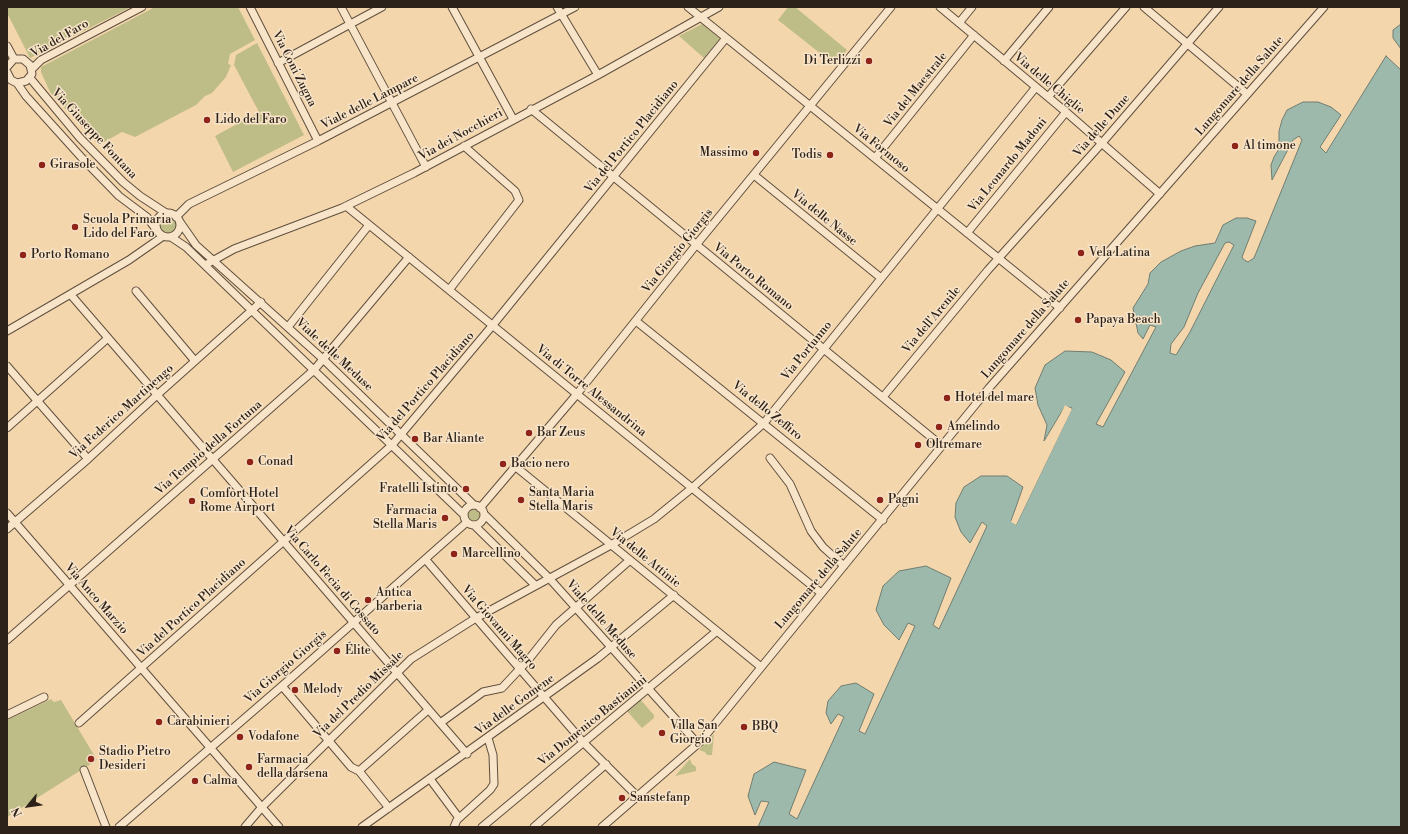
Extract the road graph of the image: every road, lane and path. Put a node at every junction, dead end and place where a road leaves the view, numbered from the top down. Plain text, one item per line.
1 (142, 7) edge
2 (250, 7) edge
3 (341, 7) edge
4 (382, 7) edge
5 (452, 7) edge
6 (557, 7) edge
7 (575, 7) edge
8 (688, 7) edge
9 (719, 7) edge
10 (891, 7) edge
11 (940, 7) edge
12 (972, 7) edge
13 (1049, 7) edge
14 (1126, 7) edge
15 (1144, 7) edge
16 (1219, 7) edge
17 (1324, 7) edge
18 (562, 14) junction
19 (700, 17) junction
20 (959, 23) junction
21 (350, 24) junction
22 (974, 35) junction
23 (726, 38) junction
24 (1188, 44) junction
25 (7, 46) edge
26 (479, 57) junction
27 (14, 60) junction
28 (1004, 61) junction
29 (278, 63) junction
30 (7, 67) edge
31 (32, 69) junction
32 (7, 72) edge
33 (598, 75) junction
34 (30, 78) junction
35 (12, 81) edge
36 (1036, 86) junction
37 (1247, 94) junction
38 (1048, 97) junction
39 (392, 103) junction
40 (811, 106) junction
41 (531, 109) junction
42 (1066, 112) junction
43 (513, 119) junction
44 (318, 141) junction
45 (1102, 143) junction
46 (464, 146) junction
47 (875, 158) junction
48 (426, 167) junction
49 (754, 175) junction
50 (614, 177) junction
51 (1160, 194) junction
52 (346, 206) junction
53 (938, 208) junction
54 (166, 213) junction
55 (178, 219) junction
56 (369, 225) junction
57 (155, 228) junction
58 (967, 233) junction
59 (162, 237) junction
60 (171, 237) junction
61 (696, 245) junction
62 (410, 257) junction
63 (999, 258) junction
64 (213, 259) junction
65 (205, 265) junction
66 (881, 278) junction
67 (449, 290) junction
68 (136, 291) dead end
69 (71, 295) junction
70 (261, 302) junction
71 (1060, 308) junction
72 (253, 311) junction
73 (636, 321) junction
74 (492, 326) junction
75 (288, 327) junction
76 (7, 331) edge
77 (108, 338) junction
78 (824, 349) junction
79 (323, 359) junction
80 (195, 361) junction
81 (7, 366) edge
82 (314, 370) junction
83 (577, 394) junction
84 (157, 395) junction
85 (883, 397) junction
86 (37, 402) junction
87 (764, 423) junction
88 (7, 428) edge
89 (401, 434) junction
90 (392, 445) junction
91 (942, 446) junction
92 (770, 458) dead end
93 (88, 459) junction
94 (212, 459) junction
95 (516, 466) junction
96 (692, 488) junction
97 (479, 509) junction
98 (7, 513) edge
99 (464, 515) junction
100 (883, 520) junction
101 (15, 522) junction
102 (470, 524) junction
103 (7, 529) edge
104 (283, 541) junction
105 (611, 545) junction
106 (426, 560) junction
107 (630, 560) junction
108 (844, 566) junction
109 (549, 578) junction
110 (70, 585) junction
111 (535, 585) junction
112 (821, 593) junction
113 (674, 594) junction
114 (575, 607) junction
115 (476, 618) junction
116 (354, 623) junction
117 (717, 631) junction
118 (7, 640) edge
119 (611, 648) junction
120 (761, 667) junction
121 (141, 668) junction
122 (520, 669) junction
123 (396, 672) junction
124 (282, 686) junction
125 (648, 690) junction
126 (44, 697) dead end
127 (545, 697) junction
128 (428, 710) junction
129 (7, 715) edge
130 (443, 721) dead end
131 (79, 722) dead end
132 (488, 738) junction
133 (328, 740) junction
134 (583, 742) junction
135 (698, 744) junction
136 (210, 747) junction
137 (467, 754) junction
138 (606, 764) junction
139 (84, 770) dead end
140 (359, 771) junction
141 (430, 779) junction
142 (638, 797) junction
143 (262, 807) junction
144 (389, 808) junction
145 (459, 818) junction
146 (106, 827) edge
147 (119, 827) edge
148 (245, 827) edge
149 (279, 827) edge
150 (362, 827) edge
151 (454, 827) edge
152 (482, 827) edge
153 (534, 827) edge
154 (602, 827) edge

1 - 31 street, Via del Faro
2 - 29 street, Via Coni Zugna
3 - 21 street
4 - 21 street
5 - 26 street
6 - 18 street
7 - 18 street, Viale delle Lampare
8 - 19 street, Via Formoso
9 - 19 street, Via dei Nocchieri
10 - 40 street, Via Giorgio Giorgis
11 - 20 street, Via delle Chiglie
12 - 20 street
13 - 28 street
14 - 38 street
15 - 24 street
16 - 24 street, Via delle Dune
17 - 37 street, Lungomare della Salute
18 - 26 street, Viale delle Lampare
18 - 33 street
19 - 23 street, Via Formoso
19 - 33 street, Via dei Nocchieri
20 - 22 street, Via delle Chiglie
21 - 29 street
21 - 39 street
22 - 28 street, Via delle Chiglie
22 - 47 street, Via del Maestrale
23 - 40 street, Via Formoso
23 - 50 street, Via del Portico Placidiano
24 - 37 street
24 - 45 street, Via delle Dune
25 - 27 street
26 - 39 street, Viale delle Lampare
26 - 43 street
27 - 30 street
27 - 31 street
28 - 36 street, Via delle Chiglie
29 - 44 street, Via Coni Zugna
31 - 34 street
32 - 35 street, Via Giuseppe Fontana
33 - 41 street, Via dei Nocchieri
34 - 35 street
34 - 54 street, Via Giuseppe Fontana
35 - 57 street, Via Giuseppe Fontana
36 - 38 street, Via delle Chiglie
36 - 53 street, Via Portunno
37 - 51 street, Lungomare della Salute
38 - 42 street, Via delle Chiglie
39 - 44 street, Viale delle Lampare
39 - 48 street
40 - 47 street, Via Formoso
40 - 49 street, Via Giorgio Giorgis
41 - 43 street, Via dei Nocchieri
41 - 50 street, Via Porto Romano
42 - 45 street, Via delle Chiglie
42 - 58 street, Via Leonardo Madoni
43 - 46 street, Via dei Nocchieri
44 - 55 street, Viale delle Lampare
45 - 51 street, Via delle Chiglie
45 - 63 street, Via delle Dune
46 - 48 street, Via dei Nocchieri
46 - 67 street
47 - 53 street, Via Formoso
48 - 52 street, Via dei Nocchieri
49 - 61 street, Via Giorgio Giorgis
49 - 66 street, Via delle Nasse
50 - 61 street, Via Porto Romano
50 - 74 street, Via del Portico Placidiano
51 - 71 street, Lungomare della Salute
52 - 56 street, Via di Torre Alessandrina
52 - 64 street, Via dei Nocchieri
53 - 58 street, Via Formoso
53 - 66 street, Via Portunno
54 - 55 street
54 - 57 street
55 - 60 street
55 - 64 street, Viale delle Meduse
56 - 62 street, Via di Torre Alessandrina
56 - 75 street
57 - 59 street
58 - 63 street, Via Formoso
59 - 60 street
59 - 69 street
60 - 65 street, Viale delle Meduse
61 - 73 street, Via Giorgio Giorgis
61 - 78 street, Via Porto Romano
62 - 67 street, Via di Torre Alessandrina
62 - 79 street, Via Tempio della Fortuna
63 - 71 street, Via Formoso
63 - 85 street, Via dell'Arenile
64 - 65 street, Via dei Nocchieri
64 - 70 street, Viale delle Meduse
65 - 72 street, Viale delle Meduse
66 - 78 street, Via Portunno
67 - 74 street, Via di Torre Alessandrina
68 - 80 street
69 - 76 street
69 - 77 street, Via Carlo Fecia di Cossato
70 - 72 street, Via Federico Martinengo
70 - 75 street, Viale delle Meduse
71 - 91 street, Lungomare della Salute
72 - 80 street, Via Federico Martinengo
72 - 82 street, Viale delle Meduse
73 - 83 street, Via Giorgio Giorgis
73 - 87 street, Via dello Zeffiro
74 - 83 street, Via di Torre Alessandrina
74 - 89 street, Via del Portico Placidiano
75 - 79 street, Viale delle Meduse
77 - 84 street, Via Carlo Fecia di Cossato
77 - 86 street
78 - 85 street, Via Porto Romano
78 - 87 street, Via Portunno
79 - 82 street, Via Tempio della Fortuna
79 - 89 street, Viale delle Meduse
80 - 84 street, Via Federico Martinengo
81 - 86 street
82 - 90 street, Viale delle Meduse
82 - 94 street, Via Tempio della Fortuna
83 - 95 street, Via Giorgio Giorgis
83 - 96 street, Via di Torre Alessandrina
84 - 93 street, Via Federico Martinengo
84 - 94 street, Via Carlo Fecia di Cossato
85 - 91 street, Via Porto Romano
86 - 88 street
86 - 93 street
87 - 96 street, Via Portunno
87 - 100 street, Via dello Zeffiro
89 - 90 street, Via del Portico Placidiano
89 - 97 street, Viale delle Meduse
90 - 99 street, Viale delle Meduse
90 - 104 street, Via del Portico Placidiano
91 - 100 street, Lungomare della Salute
92 - 108 street
93 - 101 street, Via Federico Martinengo
94 - 104 street, Via Carlo Fecia di Cossato
94 - 110 street, Via Tempio della Fortuna
95 - 97 street, Via Giorgio Giorgis
95 - 105 street, Via delle Attinie
96 - 105 street, Via Portunno
96 - 112 street, Via di Torre Alessandrina
97 - 99 street
97 - 102 street, Via Giorgio Giorgis
97 - 109 street, Viale delle Meduse
98 - 101 street, Via Anco Marzio
99 - 102 street
100 - 108 street, Lungomare della Salute
101 - 103 street, Via Federico Martinengo
101 - 110 street, Via Anco Marzio
102 - 106 street, Via Giorgio Giorgis
102 - 111 street
104 - 116 street, Via Carlo Fecia di Cossato
104 - 121 street, Via del Portico Placidiano
105 - 107 street, Via delle Attinie
105 - 109 street, Via Portunno
106 - 115 street, Via Giovanni Magro
106 - 116 street, Via Giorgio Giorgis
107 - 113 street, Via delle Attinie
107 - 114 street
108 - 112 street, Lungomare della Salute
109 - 111 street, Via del Predio Missale
109 - 114 street, Viale delle Meduse
110 - 118 street, Via Tempio della Fortuna
110 - 121 street, Via Anco Marzio
111 - 115 street, Via del Predio Missale
112 - 120 street, Lungomare della Salute
113 - 117 street, Via delle Attinie
113 - 119 street, Via delle Gomene
114 - 119 street, Viale delle Meduse
114 - 122 street
115 - 122 street, Via Giovanni Magro
115 - 123 street, Via del Predio Missale
116 - 123 street, Via Carlo Fecia di Cossato
116 - 124 street, Via Giorgio Giorgis
117 - 120 street, Via delle Attinie
117 - 125 street, Via Domenico Bastianini
119 - 125 street, Viale delle Meduse
119 - 127 street, Via delle Gomene
120 - 135 street, Lungomare della Salute
121 - 131 street, Via del Portico Placidiano
121 - 136 street, Via Anco Marzio
122 - 127 street, Via Giovanni Magro
122 - 130 street
123 - 128 street, Via Carlo Fecia di Cossato
123 - 133 street, Via del Predio Missale
124 - 133 street
124 - 136 street, Via Giorgio Giorgis
125 - 134 street, Via Domenico Bastianini
125 - 135 street, Viale delle Meduse
126 - 129 street
127 - 132 street, Via delle Gomene
127 - 134 street, Via Giovanni Magro
128 - 137 street, Via Carlo Fecia di Cossato
128 - 140 street
132 - 137 street, Via delle Gomene
132 - 145 street
133 - 140 street
133 - 143 street, Via del Predio Missale
134 - 138 street, Via Giovanni Magro
134 - 152 street, Via Domenico Bastianini
135 - 142 street, Lungomare della Salute
136 - 143 street, Via Anco Marzio
136 - 147 street, Via Giorgio Giorgis
137 - 141 street, Via delle Gomene
138 - 142 street, Via Giovanni Magro
138 - 153 street
139 - 146 street
140 - 144 street
141 - 144 street, Via delle Gomene
141 - 145 street
142 - 154 street, Lungomare della Salute
143 - 148 street, Via del Predio Missale
143 - 149 street, Via Anco Marzio
144 - 150 street, Via delle Gomene
145 - 151 street

